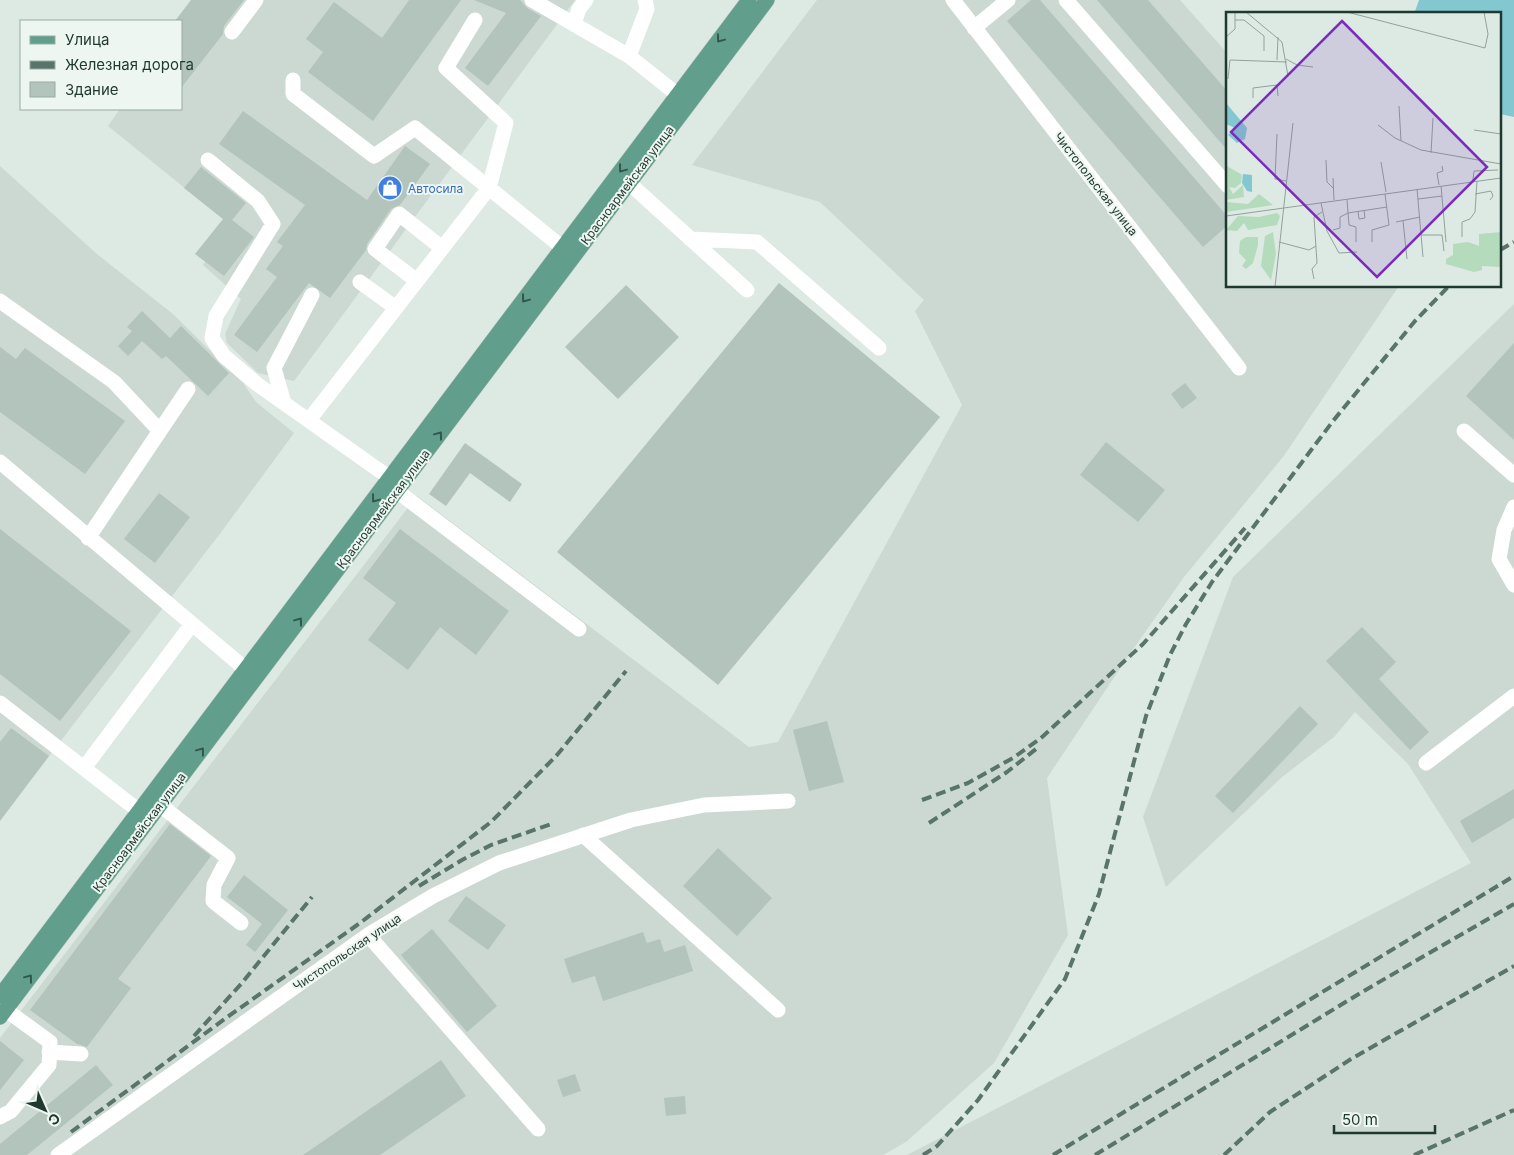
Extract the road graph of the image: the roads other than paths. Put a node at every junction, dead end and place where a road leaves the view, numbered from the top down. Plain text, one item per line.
1 (256, 0) edge
2 (532, 0) edge
3 (586, 0) edge
4 (645, 0) edge
5 (750, 0) edge
6 (767, 0) edge
7 (953, 0) edge
8 (1008, 0) edge
9 (1066, 0) edge
10 (475, 20) dead end
11 (574, 24) junction
12 (974, 28) junction
13 (232, 32) dead end
14 (629, 56) junction
15 (293, 80) dead end
16 (678, 95) junction
17 (208, 160) dead end
18 (629, 183) junction
19 (1226, 184) edge
20 (489, 188) junction
21 (690, 239) junction
22 (442, 248) junction
23 (562, 248) junction
24 (360, 282) dead end
25 (417, 282) junction
26 (747, 290) dead end
27 (312, 296) dead end
28 (0, 301) edge
29 (396, 308) junction
30 (879, 348) dead end
31 (1239, 368) dead end
32 (188, 389) dead end
33 (284, 403) junction
34 (310, 420) junction
35 (160, 431) junction
36 (1464, 431) dead end
37 (0, 462) edge
38 (1514, 475) edge
39 (393, 485) junction
40 (1514, 507) edge
41 (88, 538) junction
42 (1514, 585) edge
43 (192, 624) junction
44 (579, 629) dead end
45 (251, 673) junction
46 (1514, 696) edge
47 (0, 704) edge
48 (1426, 763) dead end
49 (84, 768) junction
50 (788, 801) dead end
51 (160, 805) junction
52 (139, 811) junction
53 (583, 835) junction
54 (241, 923) dead end
55 (368, 935) junction
56 (0, 996) edge
57 (778, 1010) dead end
58 (3, 1014) edge
59 (49, 1052) junction
60 (81, 1054) dead end
61 (0, 1118) edge
62 (538, 1129) dead end
63 (58, 1155) edge

1 - 13 street
2 - 11 street
3 - 11 street
4 - 14 street
5 -> 16 main road, Красноармейская улица
6 - 18 main road, Красноармейская улица
7 - 12 street, Чистопольская улица
8 - 12 street
9 - 19 street
10 - 20 street
11 - 14 street
12 - 31 street, Чистопольская улица
14 - 16 street
15 - 20 street
16 -> 23 main road, Красноармейская улица
17 - 33 street
18 - 21 street
39 -> 18 main road, Красноармейская улица
20 - 22 street
20 - 23 street
21 - 26 street
21 - 30 street
22 - 25 street
22 - 25 street
23 -> 39 main road, Красноармейская улица
24 - 29 street
25 - 29 street
27 - 33 street
28 - 35 street
29 - 34 street
32 - 35 street
33 - 34 street
34 - 39 street
35 - 41 street
36 - 38 street
37 - 41 street
39 - 44 street
39 - 45 main road, Красноармейская улица
40 - 42 street
41 - 43 street
43 - 45 street
43 - 49 street
51 -> 45 main road, Красноармейская улица
45 - 52 main road, Красноармейская улица
46 - 48 street
47 - 49 street
49 - 52 street
50 - 53 street, Чистопольская улица
51 - 54 street
58 -> 51 main road, Красноармейская улица
52 - 56 main road, Красноармейская улица
53 - 55 street, Чистопольская улица
53 - 57 street
55 - 62 street
55 - 63 street, Чистопольская улица
58 - 59 street
59 - 60 street
59 - 61 street

